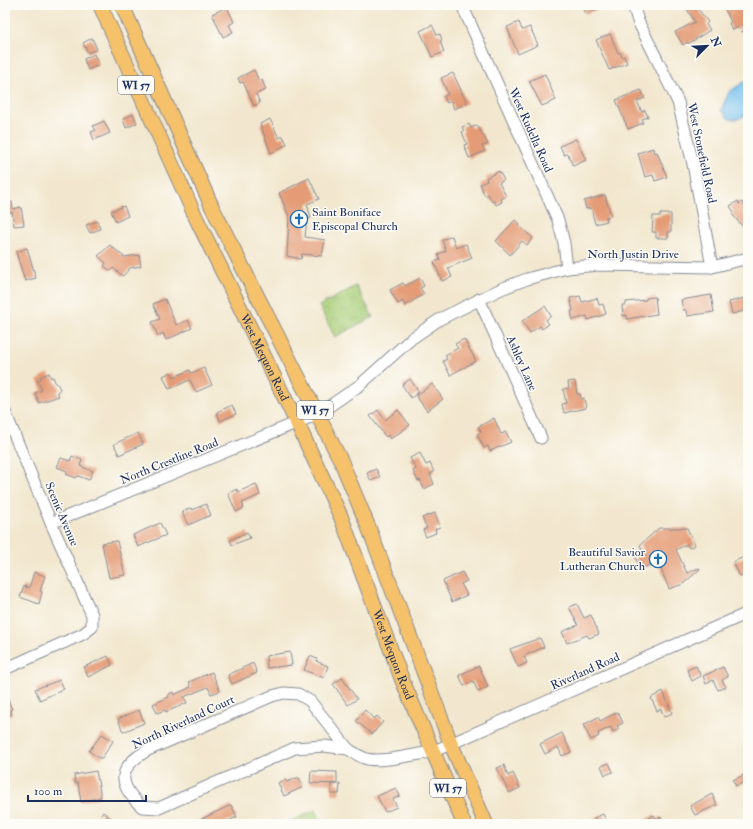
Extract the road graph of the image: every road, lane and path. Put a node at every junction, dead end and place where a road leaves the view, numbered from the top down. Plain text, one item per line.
1 (100, 5) edge
2 (122, 5) edge
3 (462, 5) edge
4 (633, 5) edge
5 (748, 258) edge
6 (567, 268) junction
7 (712, 268) junction
8 (479, 299) junction
9 (5, 412) edge
10 (318, 414) junction
11 (297, 423) junction
12 (8, 426) edge
13 (541, 438) dead end
14 (51, 523) junction
15 (748, 613) edge
16 (5, 669) edge
17 (451, 744) junction
18 (348, 749) junction
19 (432, 752) junction
20 (464, 824) edge
21 (486, 824) edge

1 - 11 main road, West Mequon Road / WI 57
2 - 10 main road, West Mequon Road / WI 57
3 - 6 street, West Rudella Road
4 - 7 street, West Stonefield Road
5 - 7 street, North Justin Drive
6 - 7 street, North Justin Drive
6 - 8 street, North Justin Drive
8 - 10 street, North Justin Drive
8 - 13 street, Ashley Lane
9 - 12 street, Scenic Avenue
10 - 11 street, North Justin Drive
10 - 17 main road, West Mequon Road / WI 57
11 - 14 street, North Crestline Road
11 - 19 main road, West Mequon Road / WI 57
12 - 14 street, Scenic Avenue
14 - 16 street, Scenic Avenue
15 - 17 street, Riverland Road
17 - 19 street, Riverland Road
17 - 21 main road, West Mequon Road / WI 57
18 - 18 street, North Riverland Court
18 - 19 street, North Riverland Court
19 - 20 main road, West Mequon Road / WI 57

